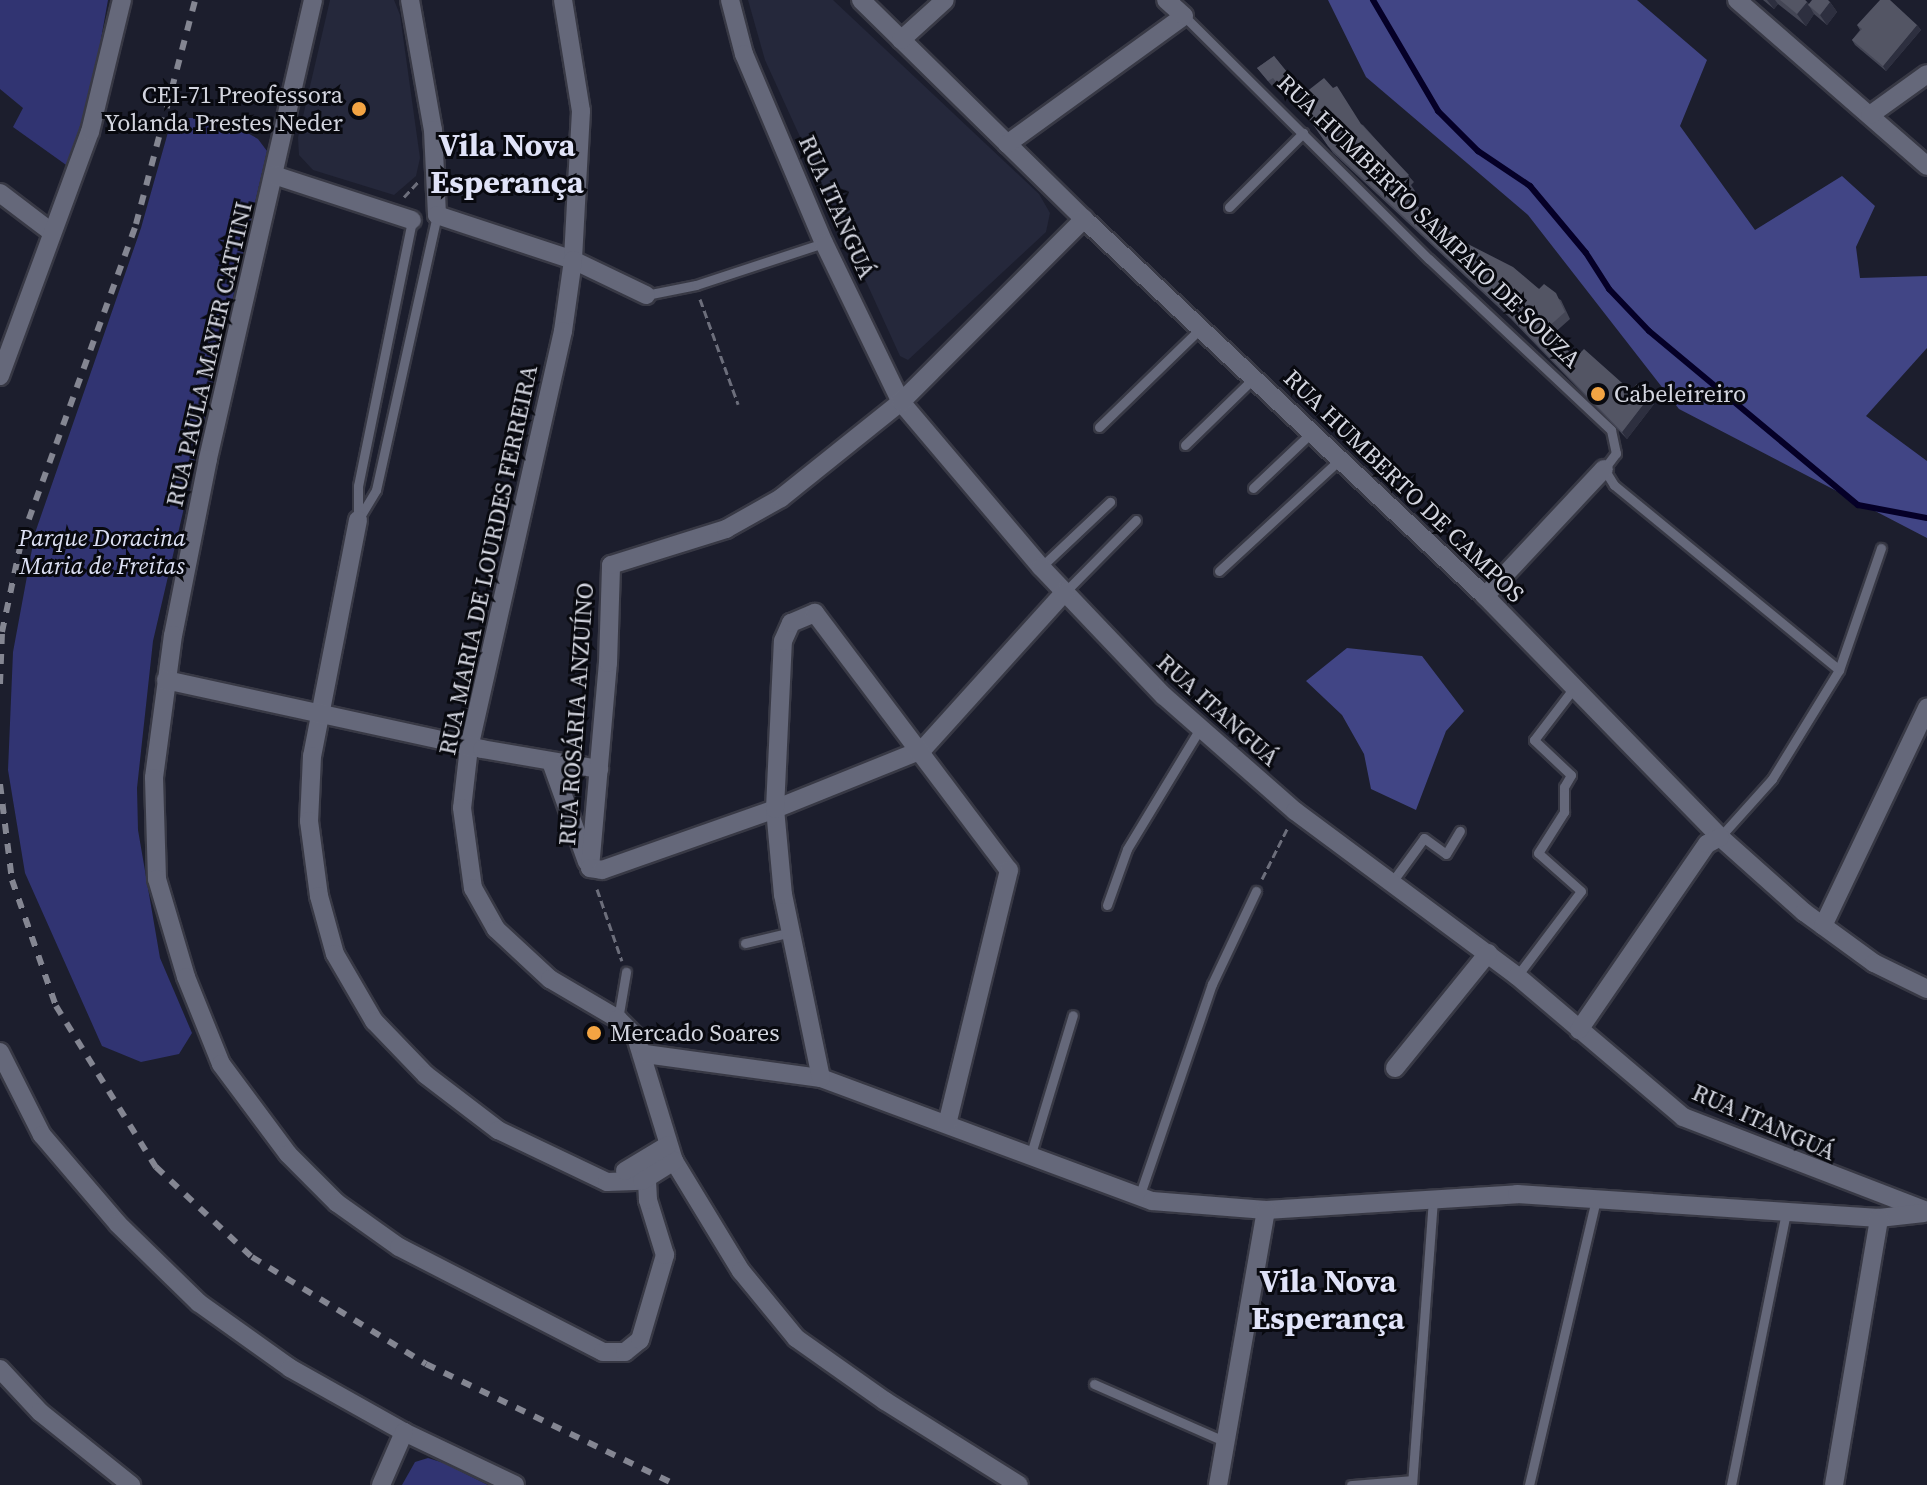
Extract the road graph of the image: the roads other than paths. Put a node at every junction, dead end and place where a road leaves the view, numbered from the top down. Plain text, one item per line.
1 (122, 0) edge
2 (313, 0) edge
3 (410, 0) edge
4 (563, 0) edge
5 (730, 0) edge
6 (861, 0) edge
7 (945, 0) edge
8 (1166, 0) edge
9 (1737, 0) edge
10 (1184, 16) junction
11 (901, 40) junction
12 (1927, 74) edge
13 (1870, 115) junction
14 (1303, 133) junction
15 (1007, 144) junction
16 (1927, 166) edge
17 (274, 175) junction
18 (0, 193) edge
19 (1229, 207) dead end
20 (437, 215) junction
21 (1084, 219) junction
22 (412, 220) joint
23 (50, 231) junction
24 (824, 243) junction
25 (573, 260) junction
26 (646, 295) joint
27 (1203, 326) junction
28 (0, 376) edge
29 (1255, 377) junction
30 (901, 402) junction
31 (1099, 427) dead end
32 (1311, 433) junction
33 (1185, 445) dead end
34 (1338, 461) junction
35 (1604, 469) junction
36 (1253, 488) dead end
37 (1110, 502) dead end
38 (358, 520) junction
39 (1136, 520) dead end
40 (1881, 548) dead end
41 (1041, 567) junction
42 (1219, 571) dead end
43 (1065, 592) junction
44 (1485, 596) junction
45 (1839, 670) junction
46 (166, 680) junction
47 (1576, 685) junction
48 (1927, 708) edge
49 (319, 709) junction
50 (1199, 730) junction
51 (469, 747) junction
52 (922, 750) junction
53 (551, 762) junction
54 (599, 769) junction
55 (775, 809) junction
56 (1460, 831) dead end
57 (1720, 837) junction
58 (590, 868) junction
59 (1392, 882) junction
60 (1256, 891) road end
61 (1107, 905) dead end
62 (1823, 926) junction
63 (791, 932) junction
64 (745, 943) dead end
65 (1488, 953) junction
66 (626, 972) road end
67 (1517, 976) junction
68 (1927, 989) edge
69 (1073, 1015) dead end
70 (618, 1019) junction
71 (1579, 1030) junction
72 (0, 1052) edge
73 (645, 1054) junction
74 (1395, 1068) dead end
75 (821, 1078) junction
76 (947, 1124) junction
77 (671, 1153) junction
78 (1030, 1157) junction
79 (628, 1170) junction
80 (582, 1171) junction
81 (647, 1178) junction
82 (607, 1182) junction
83 (1853, 1186) junction
84 (1139, 1197) junction
85 (1596, 1199) junction
86 (1433, 1202) junction
87 (1266, 1210) junction
88 (1786, 1212) junction
89 (1927, 1212) edge
90 (1838, 1216) junction
91 (1879, 1218) junction
92 (655, 1223) junction
93 (0, 1369) edge
94 (1094, 1384) dead end
95 (404, 1432) junction
96 (1224, 1441) junction
97 (1412, 1483) edge
98 (131, 1485) edge
99 (381, 1485) edge
100 (515, 1485) edge
101 (1019, 1485) edge
102 (1218, 1485) edge
103 (1351, 1485) edge
104 (1529, 1485) edge
105 (1731, 1485) edge
106 (1834, 1485) edge

1 - 23 street
2 - 17 street, RUA PAULA MAYER CATTINI
3 - 20 street
4 - 25 street, RUA MARIA DE LOURDES FERREIRA
5 - 24 street, RUA ITANGUÁ
6 - 11 street, RUA HUMBERTO DE CAMPOS
7 - 11 street
8 - 10 street, RUA HUMBERTO SAMPAIO DE SOUZA
9 - 13 street
10 - 14 lane, RUA HUMBERTO SAMPAIO DE SOUZA
10 - 15 street
11 - 15 street, RUA HUMBERTO DE CAMPOS
12 - 13 street
13 - 16 street
14 - 19 lane
14 - 35 lane, RUA HUMBERTO SAMPAIO DE SOUZA
15 - 21 street, RUA HUMBERTO DE CAMPOS
17 - 22 street
17 - 46 street, RUA PAULA MAYER CATTINI
18 - 23 street
20 - 25 street
20 - 38 lane
21 - 27 street, RUA HUMBERTO DE CAMPOS
21 - 30 street
22 - 38 lane
23 - 28 street
24 - 26 lane
24 - 30 street, RUA ITANGUÁ
25 - 26 street
25 - 51 street, RUA MARIA DE LOURDES FERREIRA
27 - 29 street, RUA HUMBERTO DE CAMPOS
27 - 31 lane
29 - 32 street, RUA HUMBERTO DE CAMPOS
29 - 33 lane
30 - 41 street, RUA ITANGUÁ
30 - 54 street, RUA ROSÁRIA ANZUÍNO
32 - 34 street, RUA HUMBERTO DE CAMPOS
32 - 36 lane
34 - 42 lane
34 - 44 street, RUA HUMBERTO DE CAMPOS
35 - 44 street
35 - 45 lane
37 - 41 lane
38 - 49 street
39 - 43 lane
40 - 45 lane
41 - 43 street, RUA ITANGUÁ
43 - 50 street, RUA ITANGUÁ
43 - 52 street
44 - 47 street, RUA HUMBERTO DE CAMPOS
45 - 57 lane
46 - 49 street
46 - 92 street, RUA PAULA MAYER CATTINI
47 - 57 street, RUA HUMBERTO DE CAMPOS
47 - 67 lane
48 - 62 street
49 - 51 street
49 - 80 street
50 - 59 street, RUA ITANGUÁ
50 - 61 lane
51 - 53 street
51 - 70 street, RUA MARIA DE LOURDES FERREIRA
52 - 55 street
52 - 55 street
52 - 76 street
53 - 54 street
53 - 58 street, RUA ROSÁRIA ANZUÍNO
54 - 58 street, RUA ROSÁRIA ANZUÍNO
55 - 58 street
55 - 63 street
56 - 59 lane
57 - 62 street, RUA HUMBERTO DE CAMPOS
57 - 71 street
59 - 65 street, RUA ITANGUÁ
60 - 84 lane
62 - 68 street, RUA HUMBERTO DE CAMPOS
63 - 64 lane
63 - 75 street
65 - 67 street, RUA ITANGUÁ
65 - 74 street
66 - 70 lane
67 - 71 street, RUA ITANGUÁ
69 - 78 lane
70 - 73 street, RUA MARIA DE LOURDES FERREIRA
71 - 83 street, RUA ITANGUÁ
72 - 95 street
73 - 75 street
73 - 77 street
75 - 76 street
76 - 78 street
77 - 79 street
77 - 81 street
77 - 101 street
78 - 84 street
79 - 80 street
79 - 81 street
80 - 82 street
81 - 82 street
81 - 92 street, RUA PAULA MAYER CATTINI
82 - 92 street
83 - 89 street, RUA ITANGUÁ
83 - 90 street
84 - 87 street
85 - 86 street
85 - 88 street
85 - 104 lane
86 - 87 street
86 - 97 lane
87 - 96 street
88 - 90 street
88 - 105 lane
89 - 91 street
90 - 91 street
91 - 106 street
93 - 98 street
94 - 96 lane
95 - 99 street
95 - 100 street
96 - 102 street
97 - 103 lane

